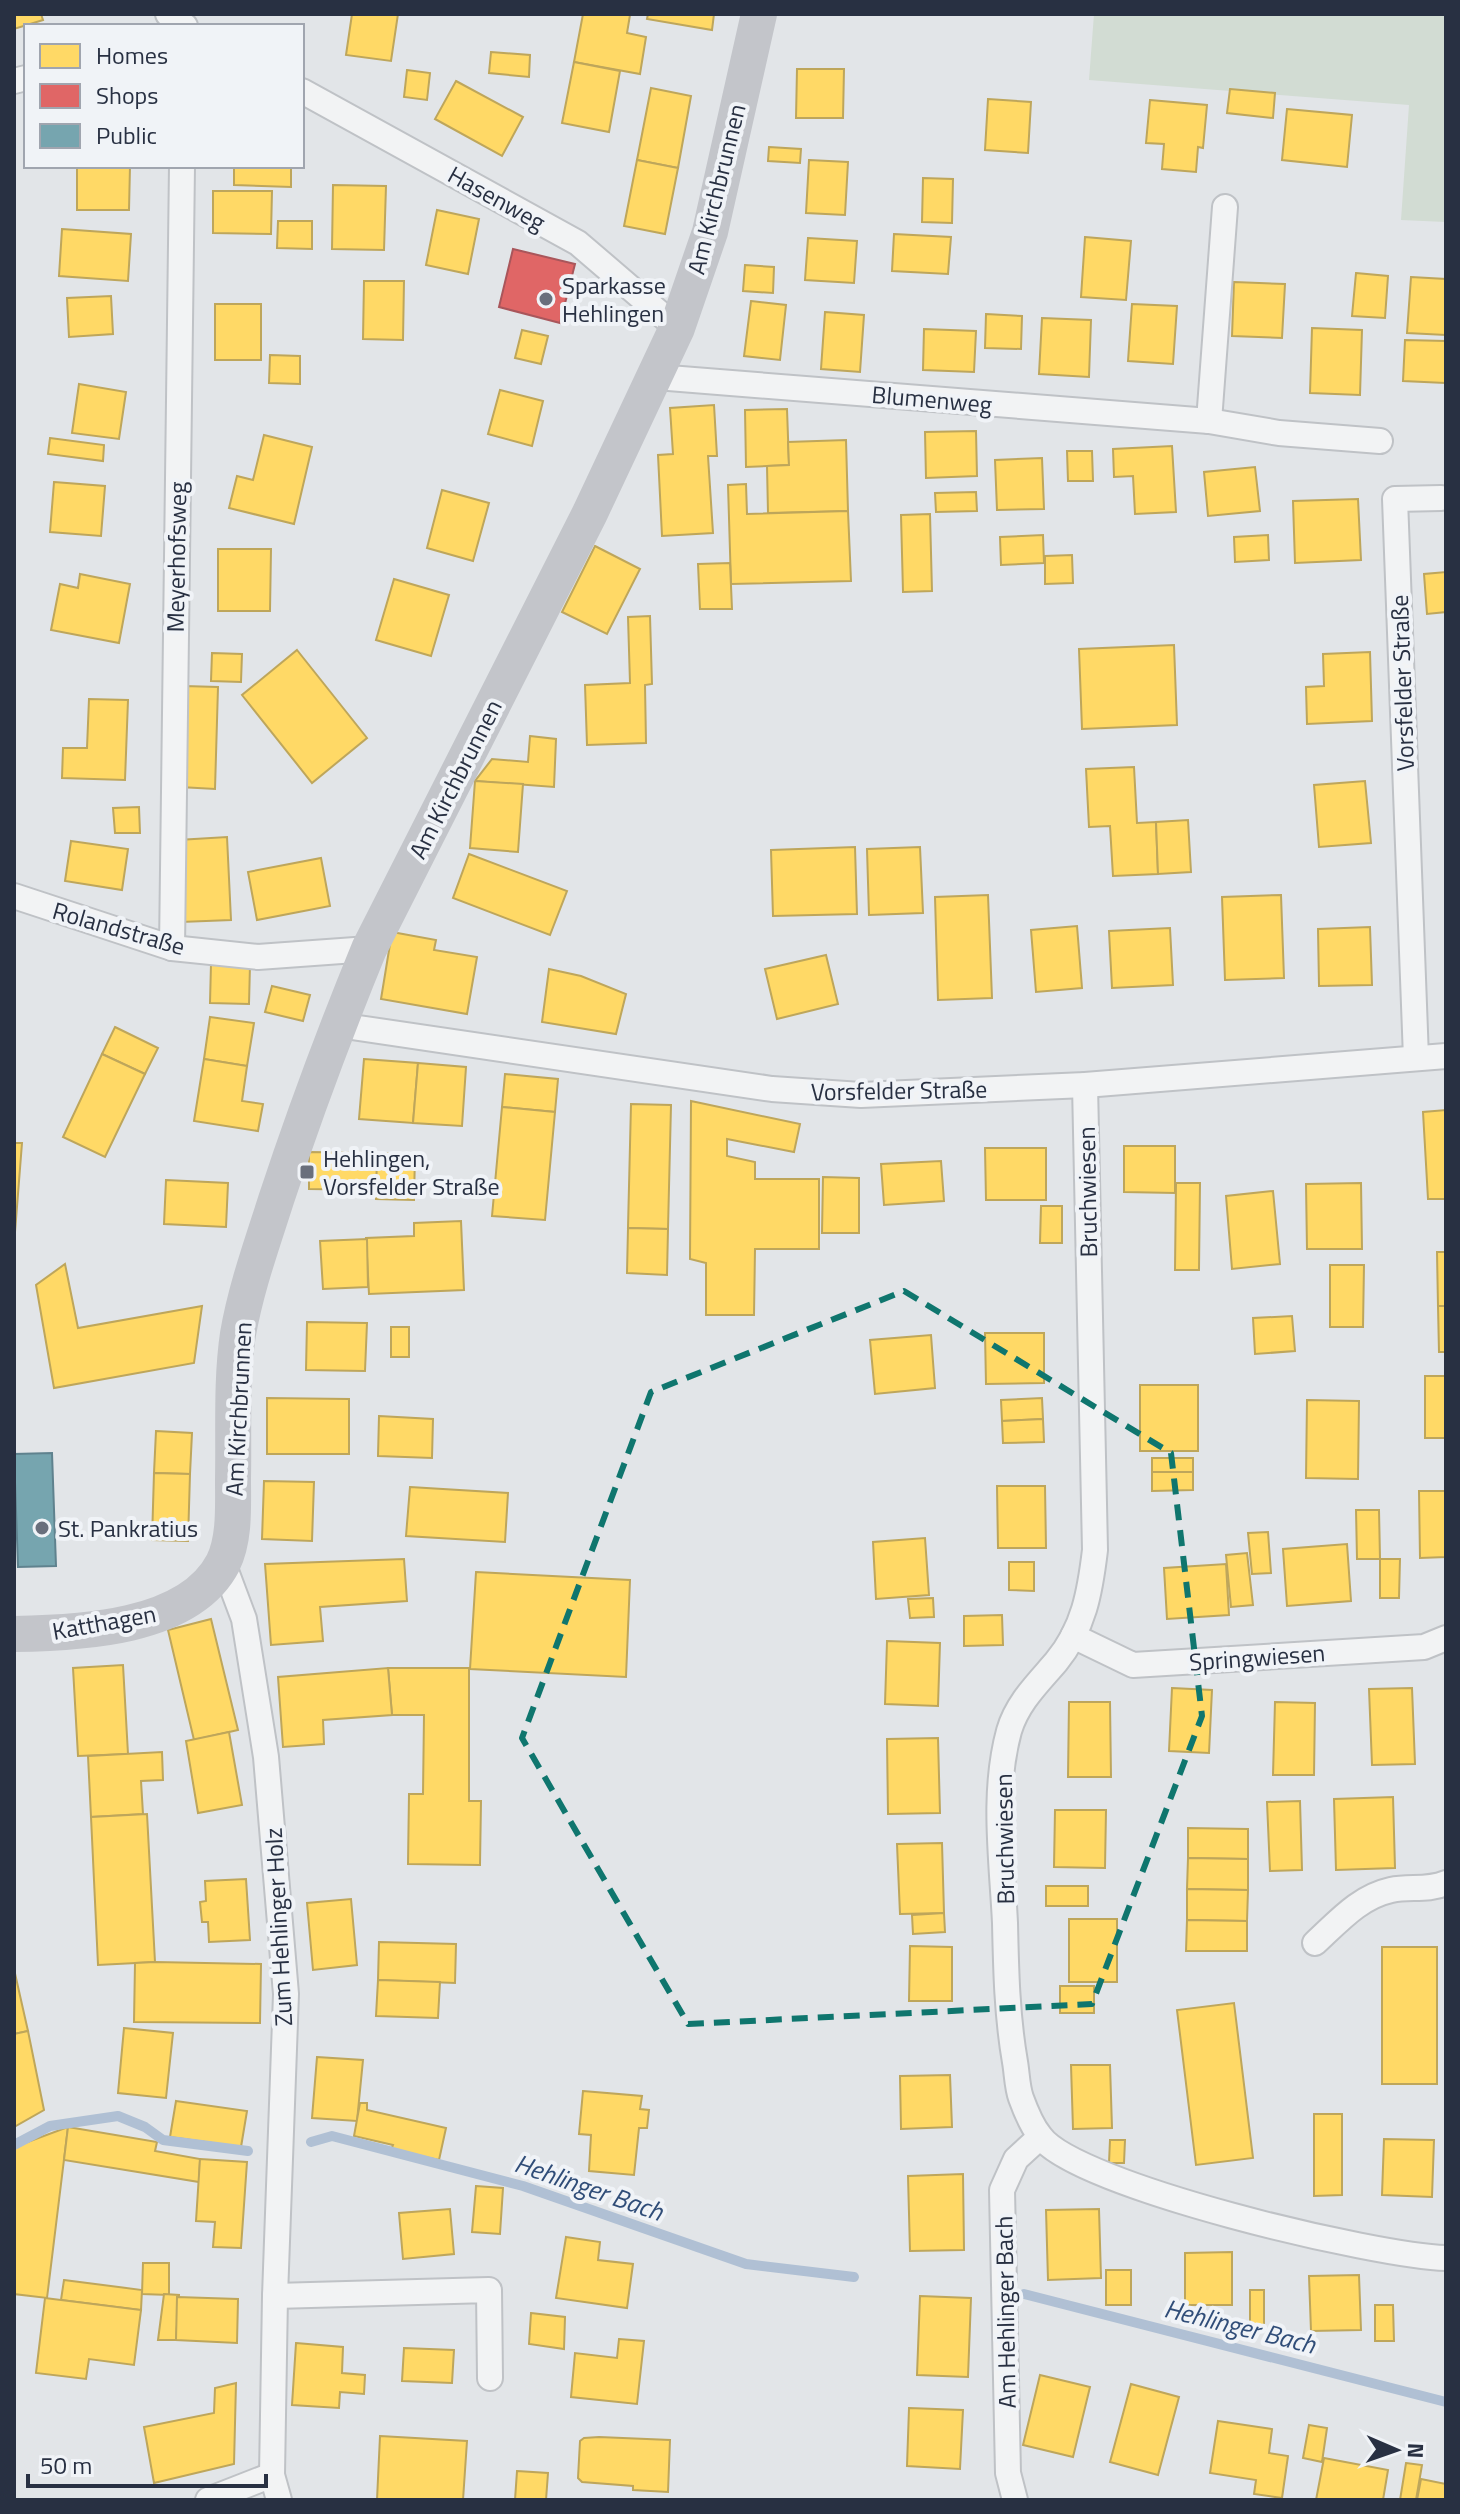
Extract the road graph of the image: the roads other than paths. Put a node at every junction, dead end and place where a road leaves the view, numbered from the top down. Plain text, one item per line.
1 (759, 14) edge
2 (304, 92) edge
3 (182, 168) edge
4 (1225, 207) dead end
5 (677, 328) junction
6 (656, 377) junction
7 (1209, 421) junction
8 (1380, 441) dead end
9 (1441, 498) dead end
10 (14, 896) edge
11 (172, 948) junction
12 (369, 949) junction
13 (338, 1025) junction
14 (1446, 1056) edge
15 (1416, 1058) junction
16 (1085, 1085) junction
17 (223, 1563) junction
18 (14, 1634) edge
19 (1073, 1636) junction
20 (1446, 1638) edge
21 (1446, 1883) edge
22 (1315, 1943) dead end
23 (1040, 2137) junction
24 (1446, 2258) edge
25 (275, 2296) junction
26 (490, 2378) dead end
27 (272, 2475) junction
28 (208, 2500) edge
29 (279, 2500) edge
30 (1015, 2500) edge

1 - 5 main road, Am Kirchbrunnen
2 - 5 street, Hasenweg
3 - 11 street, Meyerhofsweg
4 - 7 street
5 - 6 main road, Am Kirchbrunnen
6 - 7 street, Blumenweg
6 - 12 main road, Am Kirchbrunnen
7 - 8 street, Blumenweg
9 - 15 street, Vorsfelder Straße
10 - 11 street, Rolandstraße
11 - 12 street, Rolandstraße
12 - 13 main road, Am Kirchbrunnen
13 - 16 street, Vorsfelder Straße
13 - 17 main road, Am Kirchbrunnen
14 - 15 street, Vorsfelder Straße
15 - 16 street, Vorsfelder Straße
16 - 19 street, Bruchwiesen
17 - 18 main road, Katthagen
17 - 25 street, Zum Hehlinger Holz
19 - 20 street, Springwiesen
19 - 23 street, Bruchwiesen
21 - 22 street
23 - 24 street, Bruchwiesen
23 - 30 street, Am Hehlinger Bach
25 - 26 street
25 - 27 street, Zum Hehlinger Holz
27 - 28 street
27 - 29 street, Zum Hehlinger Holz

